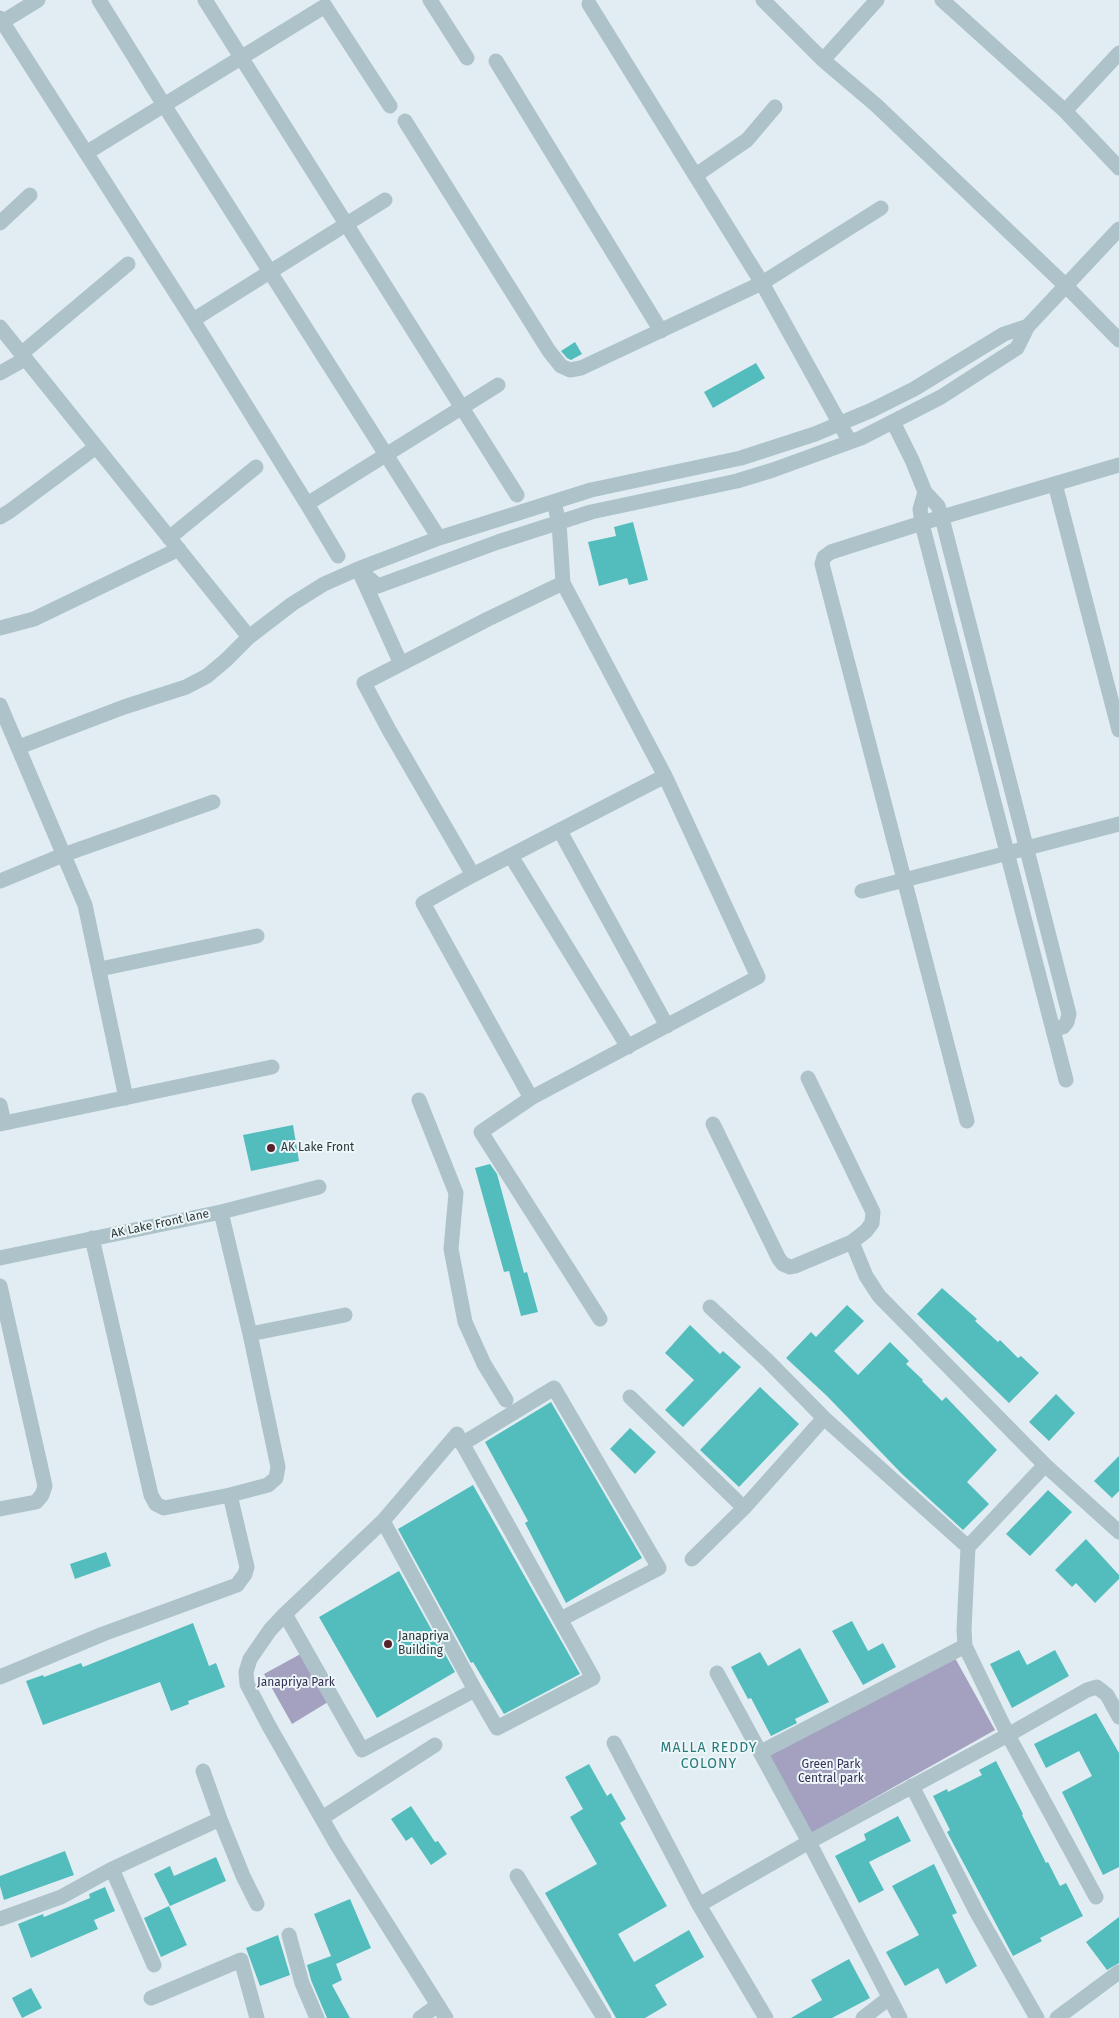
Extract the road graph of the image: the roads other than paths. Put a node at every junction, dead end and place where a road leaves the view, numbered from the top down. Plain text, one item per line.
1 (38, 0) edge
2 (99, 0) edge
3 (206, 0) edge
4 (430, 0) edge
5 (763, 0) edge
6 (877, 0) edge
7 (942, 0) edge
8 (327, 2) edge
9 (589, 4) dead end
10 (1, 20) edge
11 (1119, 53) edge
12 (242, 56) junction
13 (467, 58) dead end
14 (496, 60) dead end
15 (823, 60) junction
16 (164, 105) junction
17 (390, 106) dead end
18 (775, 107) dead end
19 (1065, 111) junction
20 (405, 121) dead end
21 (86, 153) junction
22 (1119, 168) edge
23 (696, 175) junction
24 (30, 194) dead end
25 (386, 200) dead end
26 (882, 208) dead end
27 (0, 223) edge
28 (347, 224) junction
29 (1119, 229) edge
30 (128, 264) dead end
31 (270, 272) junction
32 (762, 283) junction
33 (1066, 286) junction
34 (193, 320) junction
35 (1028, 326) junction
36 (0, 327) edge
37 (661, 331) junction
38 (1119, 340) edge
39 (23, 356) junction
40 (0, 373) edge
41 (498, 385) dead end
42 (462, 407) junction
43 (893, 422) junction
44 (840, 423) junction
45 (850, 442) junction
46 (96, 447) junction
47 (386, 456) junction
48 (1119, 465) edge
49 (256, 467) dead end
50 (1054, 484) junction
51 (925, 492) junction
52 (517, 495) dead end
53 (554, 502) junction
54 (307, 504) junction
55 (0, 516) edge
56 (942, 518) junction
57 (559, 523) junction
58 (922, 524) junction
59 (439, 538) junction
60 (174, 544) junction
61 (338, 556) dead end
62 (358, 569) junction
63 (563, 583) junction
64 (0, 628) edge
65 (249, 637) junction
66 (401, 664) junction
67 (0, 705) edge
68 (1119, 730) edge
69 (19, 746) junction
70 (665, 776) junction
71 (213, 802) dead end
72 (1119, 824) edge
73 (560, 831) junction
74 (1026, 848) junction
75 (1008, 853) junction
76 (63, 855) junction
77 (511, 856) junction
78 (473, 875) junction
79 (904, 880) junction
80 (0, 881) edge
81 (862, 890) dead end
82 (257, 936) dead end
83 (100, 969) junction
84 (667, 1026) junction
85 (1053, 1029) junction
86 (628, 1047) junction
87 (272, 1067) dead end
88 (808, 1078) dead end
89 (1066, 1080) dead end
90 (126, 1098) junction
91 (531, 1098) junction
92 (420, 1100) dead end
93 (0, 1105) edge
94 (967, 1121) dead end
95 (2, 1123) edge
96 (713, 1124) dead end
97 (319, 1187) dead end
98 (221, 1212) junction
99 (92, 1238) junction
100 (852, 1242) junction
101 (0, 1258) edge
102 (0, 1286) edge
103 (710, 1307) dead end
104 (345, 1315) dead end
105 (600, 1319) dead end
106 (250, 1334) junction
107 (630, 1397) dead end
108 (506, 1400) dead end
109 (824, 1418) junction
110 (462, 1444) junction
111 (1045, 1465) junction
112 (230, 1494) junction
113 (744, 1508) junction
114 (0, 1509) edge
115 (383, 1521) junction
116 (1119, 1532) edge
117 (968, 1547) junction
118 (692, 1559) dead end
119 (285, 1614) junction
120 (560, 1620) junction
121 (965, 1646) junction
122 (717, 1673) dead end
123 (0, 1677) edge
124 (475, 1690) junction
125 (1119, 1718) edge
126 (1008, 1734) junction
127 (614, 1743) dead end
128 (435, 1746) dead end
129 (761, 1752) junction
130 (203, 1771) dead end
131 (912, 1786) junction
132 (322, 1818) junction
133 (220, 1819) junction
134 (809, 1842) junction
135 (112, 1869) junction
136 (517, 1876) dead end
137 (1096, 1896) dead end
138 (257, 1904) dead end
139 (699, 1905) junction
140 (0, 1919) edge
141 (289, 1935) dead end
142 (154, 1966) dead end
143 (1119, 1972) edge
144 (151, 1998) dead end
145 (889, 1998) junction
146 (442, 2012) edge
147 (258, 2018) edge
148 (317, 2018) edge
149 (420, 2018) edge
150 (604, 2018) edge
151 (766, 2018) edge
152 (863, 2018) edge
153 (900, 2018) edge
154 (1037, 2018) edge
155 (1057, 2018) edge

1 - 10 street
2 - 16 street
3 - 12 street
4 - 13 street
5 - 15 street
6 - 15 street
7 - 19 street
8 - 12 street
8 - 17 street
9 - 23 street
10 - 21 street
11 - 19 street
12 - 16 street
12 - 28 street
14 - 37 street
15 - 33 street
16 - 21 street
16 - 31 street
18 - 23 street
19 - 22 street
20 - 37 street
21 - 34 street
23 - 32 street
24 - 27 street
25 - 28 street
26 - 32 street
28 - 31 street
28 - 42 street
29 - 33 street
30 - 39 street
31 - 34 street
31 - 47 street
32 - 37 street
32 - 44 street
33 - 35 street
33 - 38 street
34 - 54 street
35 - 43 street
35 - 44 street
36 - 39 street
39 - 40 street
39 - 46 street
41 - 42 street
42 - 47 street
42 - 52 street
43 - 45 street
43 - 51 street
44 - 45 street
44 - 53 street
45 - 57 street
46 - 55 street
46 - 60 street
47 - 54 street
47 - 59 street
48 - 50 street
49 - 60 street
50 - 56 street
50 - 68 street
51 - 56 street
51 - 58 street
53 - 57 street
53 - 59 street
54 - 61 street
56 - 58 street
56 - 74 street
57 - 62 street
57 - 63 street
58 - 75 street
58 - 79 street
59 - 62 street
60 - 64 street
60 - 65 street
62 - 65 street
62 - 66 street
63 - 66 street
63 - 70 street
65 - 69 street
66 - 78 street
67 - 69 street
69 - 76 street
70 - 73 street
70 - 84 street
71 - 76 street
72 - 74 street
73 - 77 street
73 - 84 street
74 - 75 street
74 - 85 street
75 - 79 street
75 - 85 street
76 - 80 street
76 - 83 street
77 - 78 street
77 - 86 street
78 - 91 street
79 - 81 street
79 - 94 street
82 - 83 street
83 - 90 street
84 - 86 street
85 - 89 street
86 - 91 street
87 - 90 street
88 - 100 street
90 - 95 street
91 - 105 street
92 - 108 street
93 - 95 street
96 - 100 street
97 - 98 street, AK Lake Front lane
98 - 99 street, AK Lake Front lane
98 - 106 street
99 - 101 street, AK Lake Front lane
99 - 112 street
100 - 111 street
102 - 114 street
103 - 109 street
104 - 106 street
106 - 112 street
107 - 113 street
109 - 113 street
109 - 117 street
110 - 115 street
110 - 120 street
110 - 120 street
111 - 116 street
111 - 117 street
112 - 123 street
113 - 118 street
115 - 119 street
115 - 124 street
117 - 121 street
119 - 124 street
119 - 132 street
120 - 124 street
121 - 126 street
121 - 129 street
122 - 129 street
125 - 126 street
126 - 131 street
126 - 137 street
127 - 139 street
128 - 132 street
129 - 134 street
130 - 133 street
131 - 134 street
131 - 154 street
132 - 146 street
133 - 135 street
133 - 138 street
134 - 139 street
134 - 145 street
135 - 140 street
135 - 142 street
136 - 150 street
139 - 151 street
141 - 148 street
143 - 155 street
144 - 147 street
145 - 152 street
145 - 153 street
146 - 149 street

